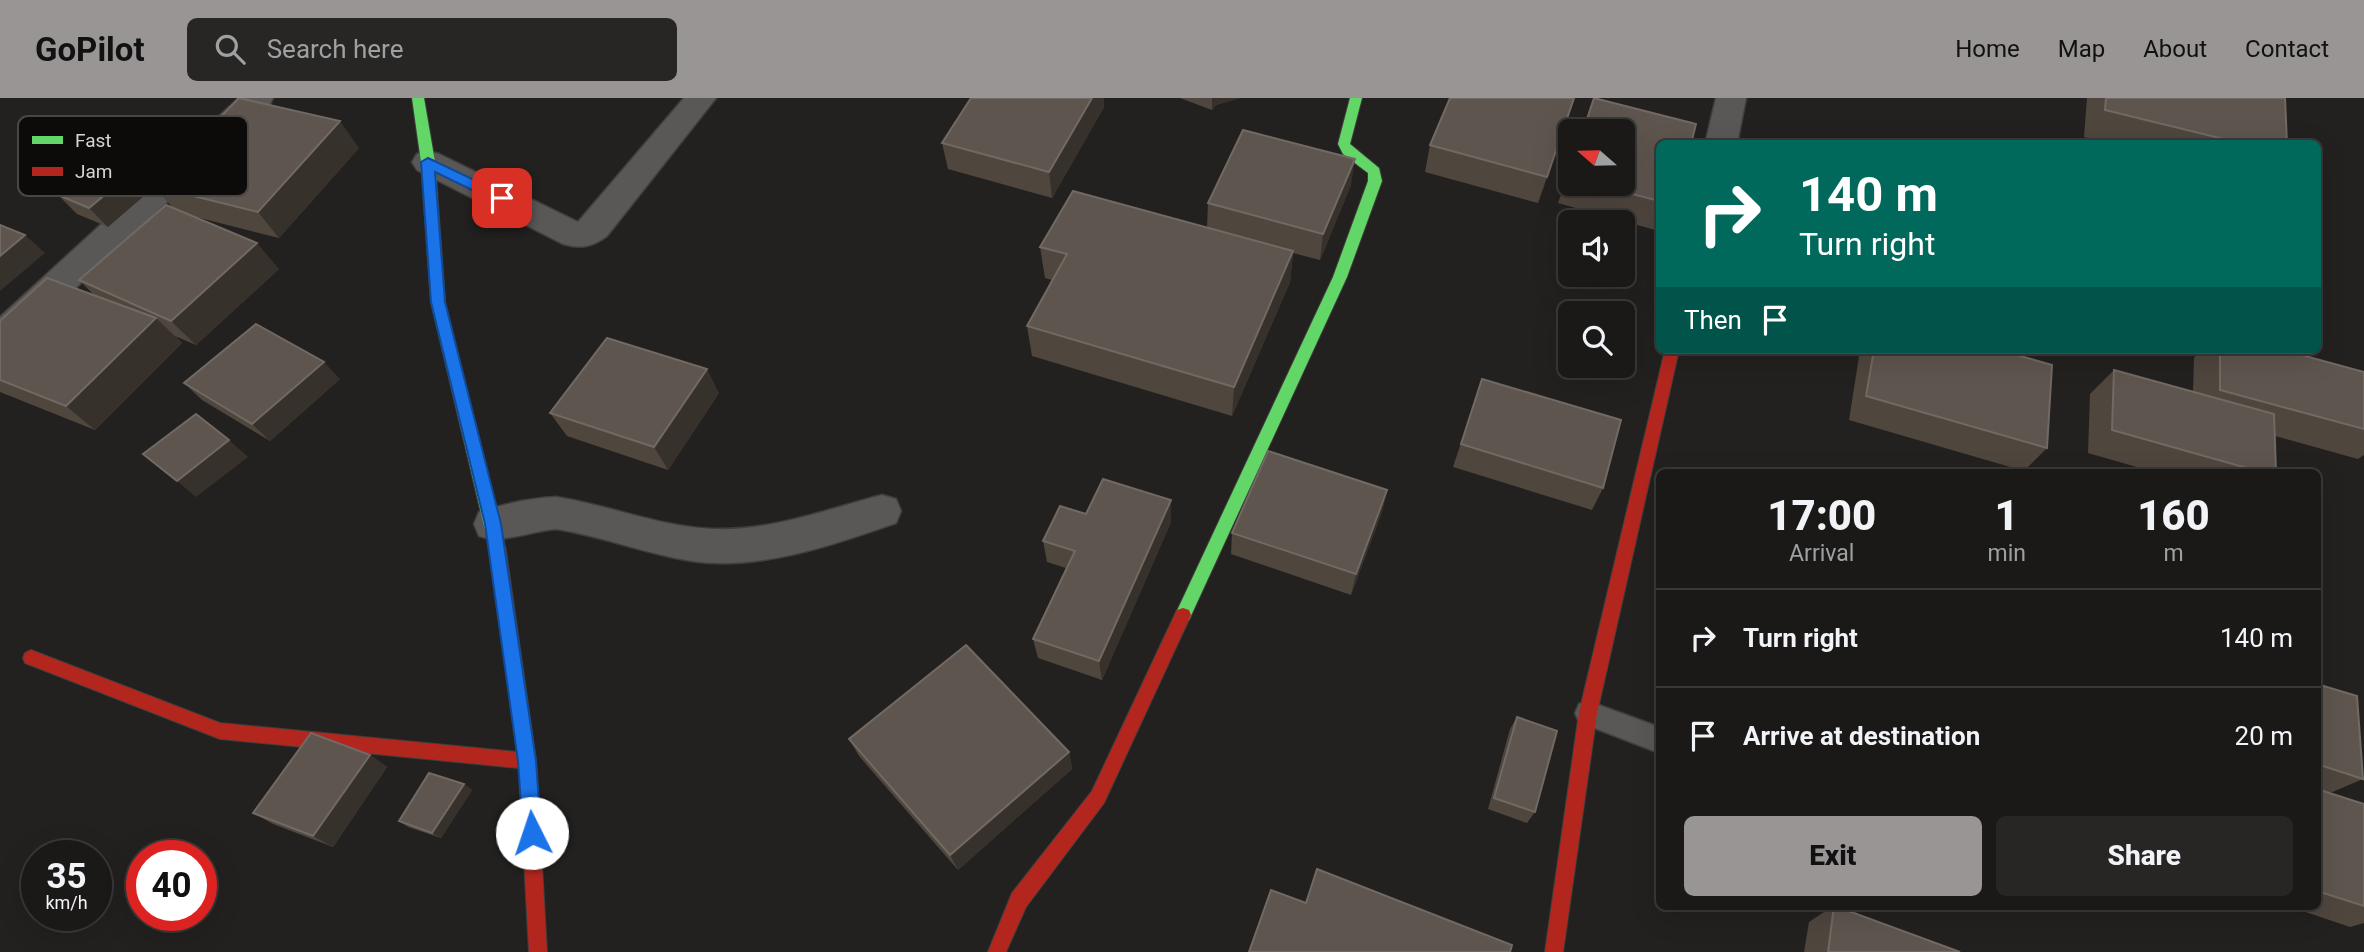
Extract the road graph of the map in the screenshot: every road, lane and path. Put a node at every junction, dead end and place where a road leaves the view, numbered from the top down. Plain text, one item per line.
1 (258, 98) edge
2 (418, 98) edge
3 (701, 98) edge
4 (1356, 98) edge
5 (1731, 98) edge
6 (239, 116) edge
7 (1722, 140) edge
8 (428, 162) junction
9 (153, 196) edge
10 (0, 338) edge
11 (1671, 354) edge
12 (881, 511) dead end
13 (493, 524) junction
14 (31, 658) dead end
15 (1588, 713) junction
16 (1656, 739) edge
17 (527, 761) junction
18 (538, 952) edge
19 (997, 952) edge
20 (1554, 952) edge

1 - 6 street
2 - 8 street
3 - 8 street
4 - 19 street
5 - 7 street
8 - 13 street
9 - 10 street
11 - 15 street
12 - 13 street
13 - 17 street
14 - 17 street
15 - 16 lane
15 - 20 street
17 - 18 street

